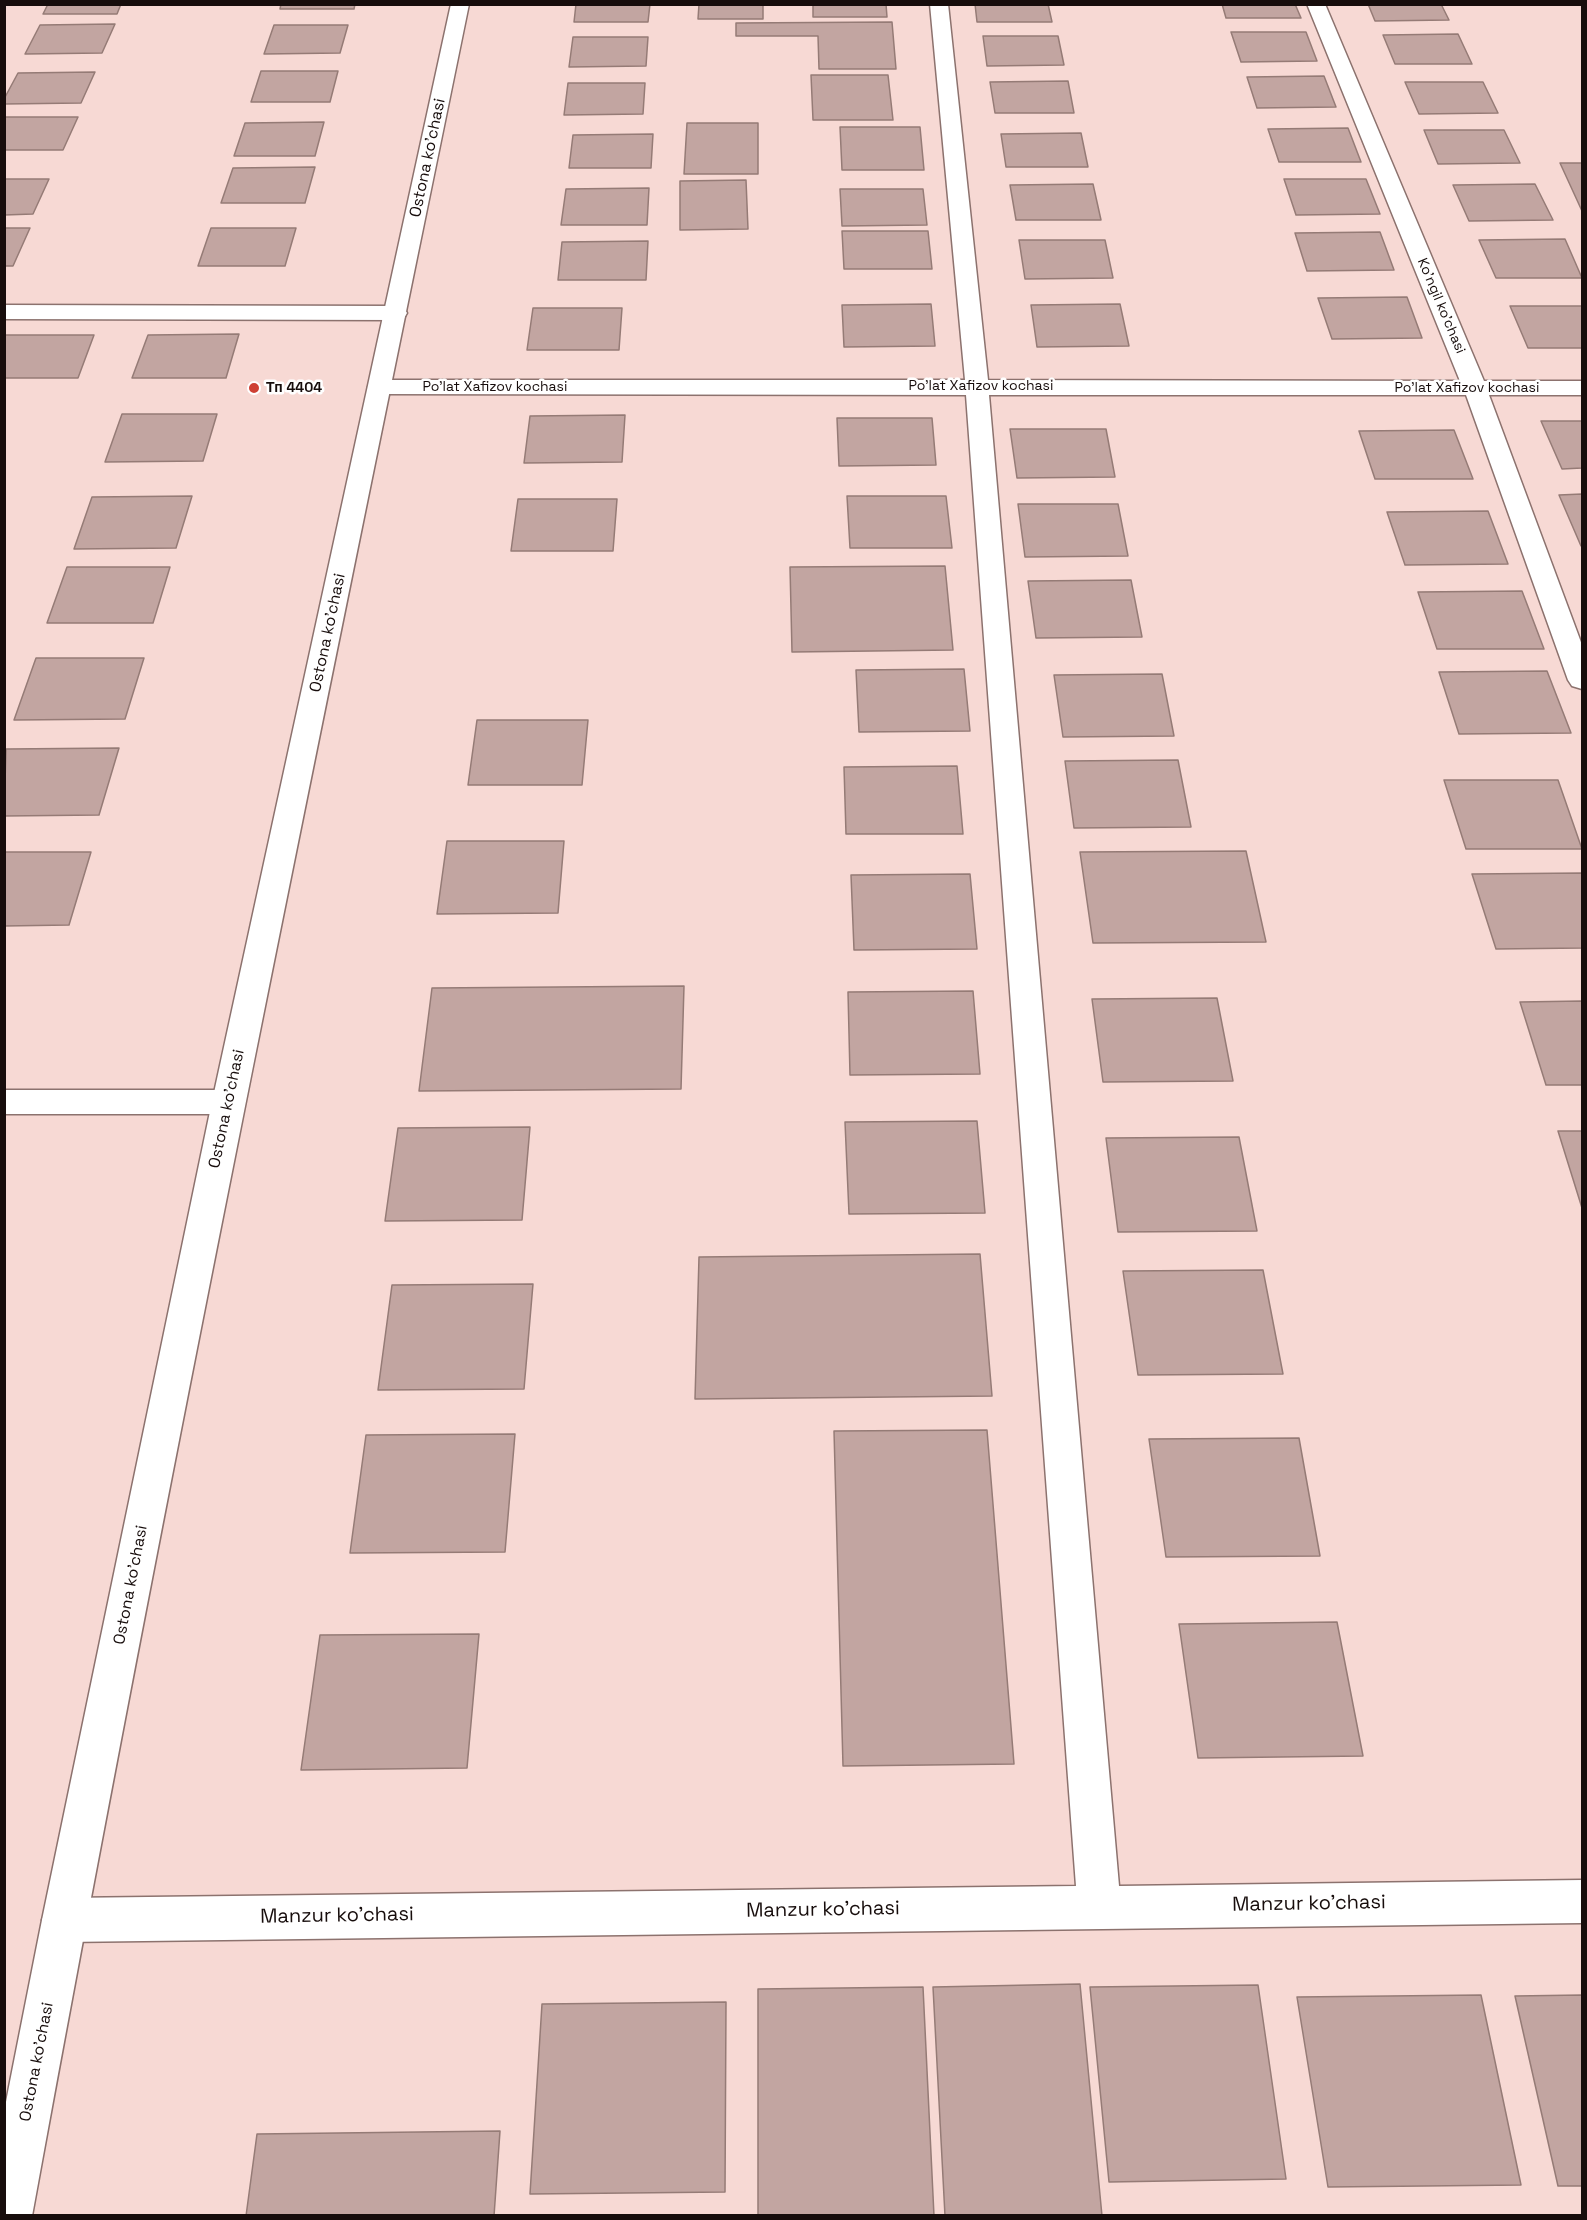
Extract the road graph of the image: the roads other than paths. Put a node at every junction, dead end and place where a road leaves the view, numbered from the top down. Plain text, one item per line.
1 (460, 4) edge
2 (939, 4) edge
3 (1316, 4) edge
4 (4, 312) edge
5 (396, 313) junction
6 (977, 386) junction
7 (380, 387) junction
8 (1475, 388) junction
9 (1582, 388) edge
10 (1582, 680) edge
11 (4, 1102) edge
12 (228, 1102) junction
13 (1582, 1902) edge
14 (1099, 1906) junction
15 (64, 1920) junction
16 (8, 2216) edge

1 - 5 street, Ostona ko'chasi
2 - 6 street
3 - 8 street, Ko'ngil ko'chasi
4 - 5 street
5 - 7 street, Ostona ko'chasi
6 - 7 street, Po'lat Xafizov kochasi
6 - 8 street, Po'lat Xafizov kochasi
6 - 14 street
7 - 12 street, Ostona ko'chasi
8 - 9 street, Po'lat Xafizov kochasi
8 - 10 street, Ko'ngil ko'chasi
11 - 12 street
12 - 15 street, Ostona ko'chasi
13 - 14 street, Manzur ko'chasi
14 - 15 street, Manzur ko'chasi
15 - 16 street, Ostona ko'chasi

